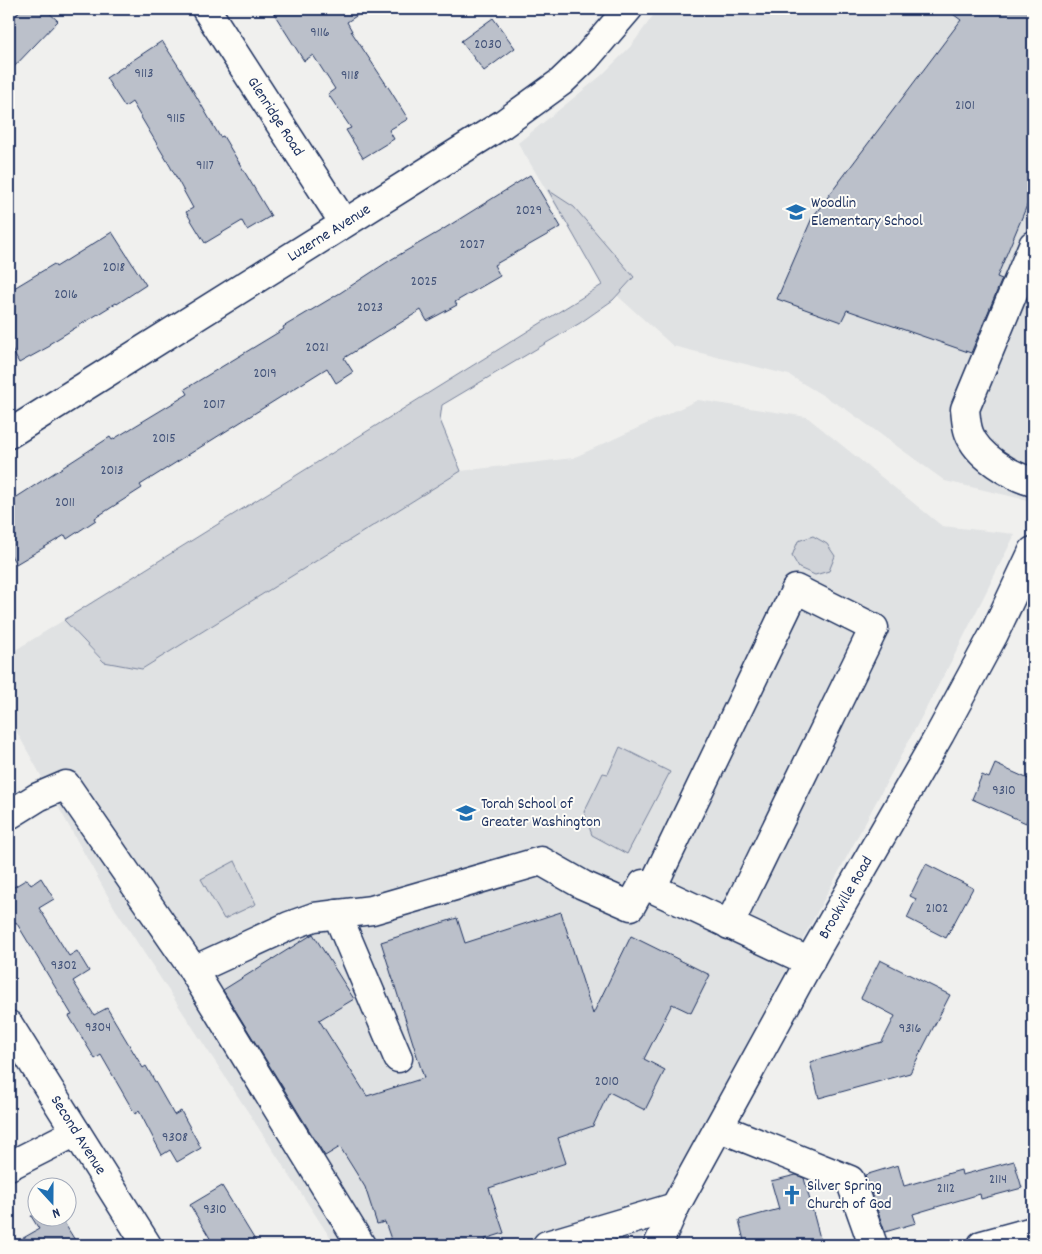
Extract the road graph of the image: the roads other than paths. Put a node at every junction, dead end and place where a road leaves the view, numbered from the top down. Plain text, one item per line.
1 (206, 9) edge
2 (628, 9) edge
3 (344, 223) junction
4 (1033, 245) edge
5 (9, 434) edge
6 (1033, 482) edge
7 (1033, 551) edge
8 (9, 815) edge
9 (652, 888) junction
10 (337, 914) junction
11 (729, 925) junction
12 (810, 962) junction
13 (195, 973) junction
14 (9, 1025) edge
15 (398, 1058) dead end
16 (720, 1128) junction
17 (76, 1132) junction
18 (9, 1166) edge
19 (675, 1207) junction
20 (1033, 1231) edge
21 (147, 1245) edge
22 (361, 1245) edge
23 (547, 1245) edge
24 (658, 1245) edge
25 (873, 1245) edge
26 (982, 1245) edge

1 - 3 street, Glenridge Road
2 - 3 street, Luzerne Avenue
3 - 5 street, Luzerne Avenue
4 - 6 street
7 - 12 street, Brookville Road
8 - 13 street
9 - 10 street
9 - 11 street
9 - 11 street
10 - 13 street
10 - 15 street
11 - 12 street
12 - 16 street, Brookville Road
13 - 22 street
14 - 17 street, Second Avenue
16 - 19 street, Brookville Road
16 - 25 street
17 - 18 street
17 - 21 street, Second Avenue
19 - 23 street
19 - 24 street, Brookville Road
20 - 26 street

